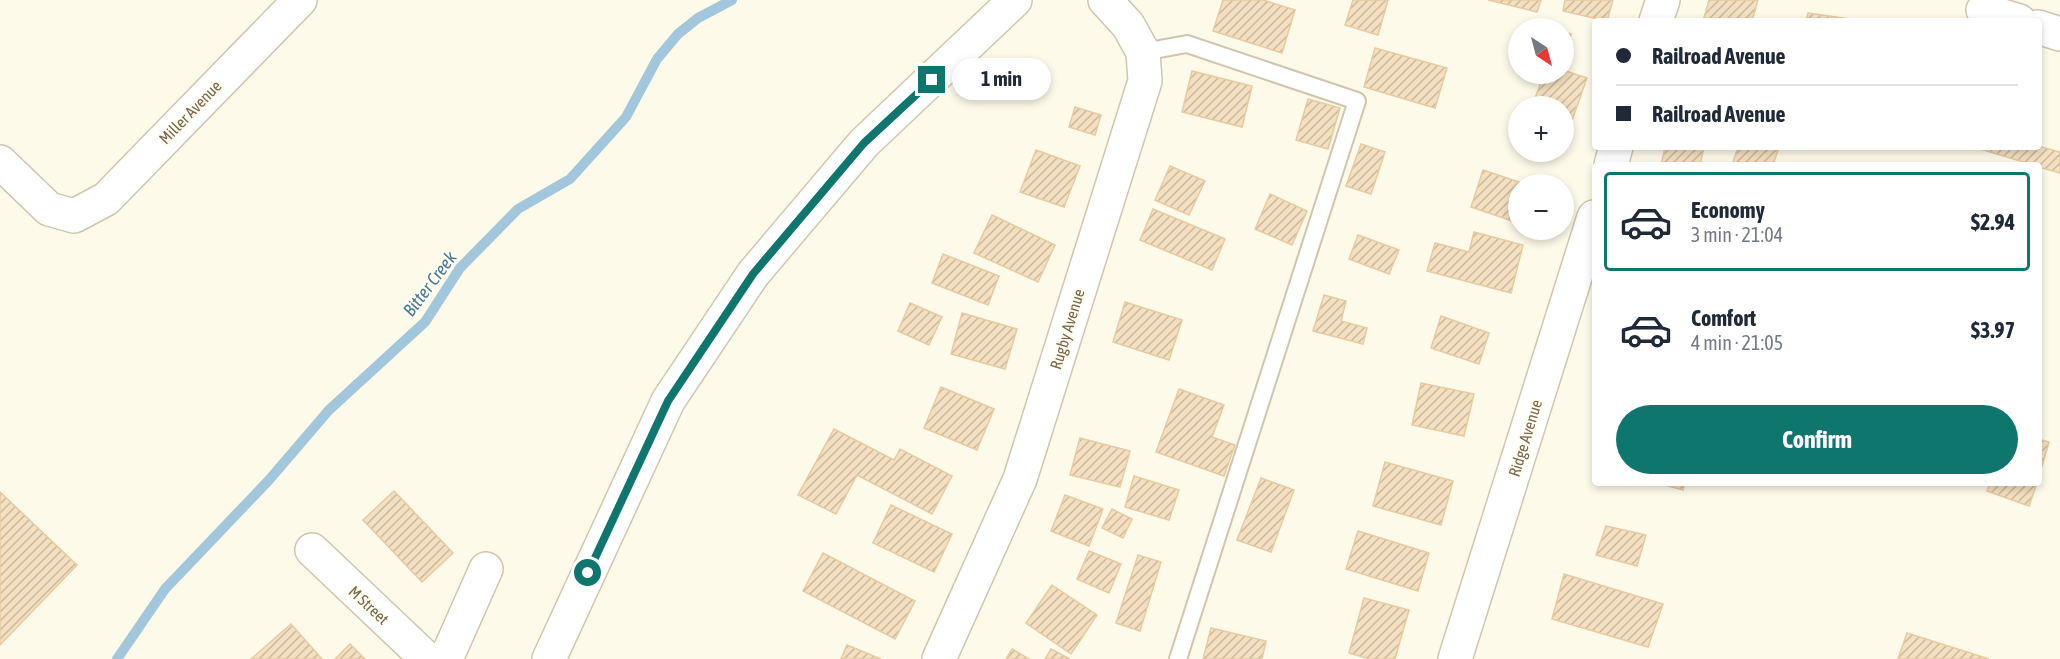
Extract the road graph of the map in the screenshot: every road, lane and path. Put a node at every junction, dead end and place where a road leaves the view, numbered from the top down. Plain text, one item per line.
1 (300, 0) edge
2 (1015, 0) edge
3 (1105, 0) edge
4 (1663, 0) edge
5 (1983, 10) dead end
6 (1657, 18) edge
7 (2009, 18) edge
8 (2042, 28) edge
9 (2060, 34) edge
10 (1143, 52) junction
11 (0, 162) edge
12 (1592, 223) edge
13 (312, 550) dead end
14 (486, 569) dead end
15 (428, 659) edge
16 (446, 659) edge
17 (549, 659) edge
18 (939, 659) edge
19 (1178, 659) edge
20 (1455, 659) edge

1 - 11 street, Miller Avenue
2 - 17 street
3 - 10 street, Rugby Avenue
4 - 6 street
5 - 7 street
8 - 9 street
10 - 18 street, Rugby Avenue
10 - 19 lane
12 - 20 street, Ridge Avenue
13 - 15 street, M Street
14 - 16 street

